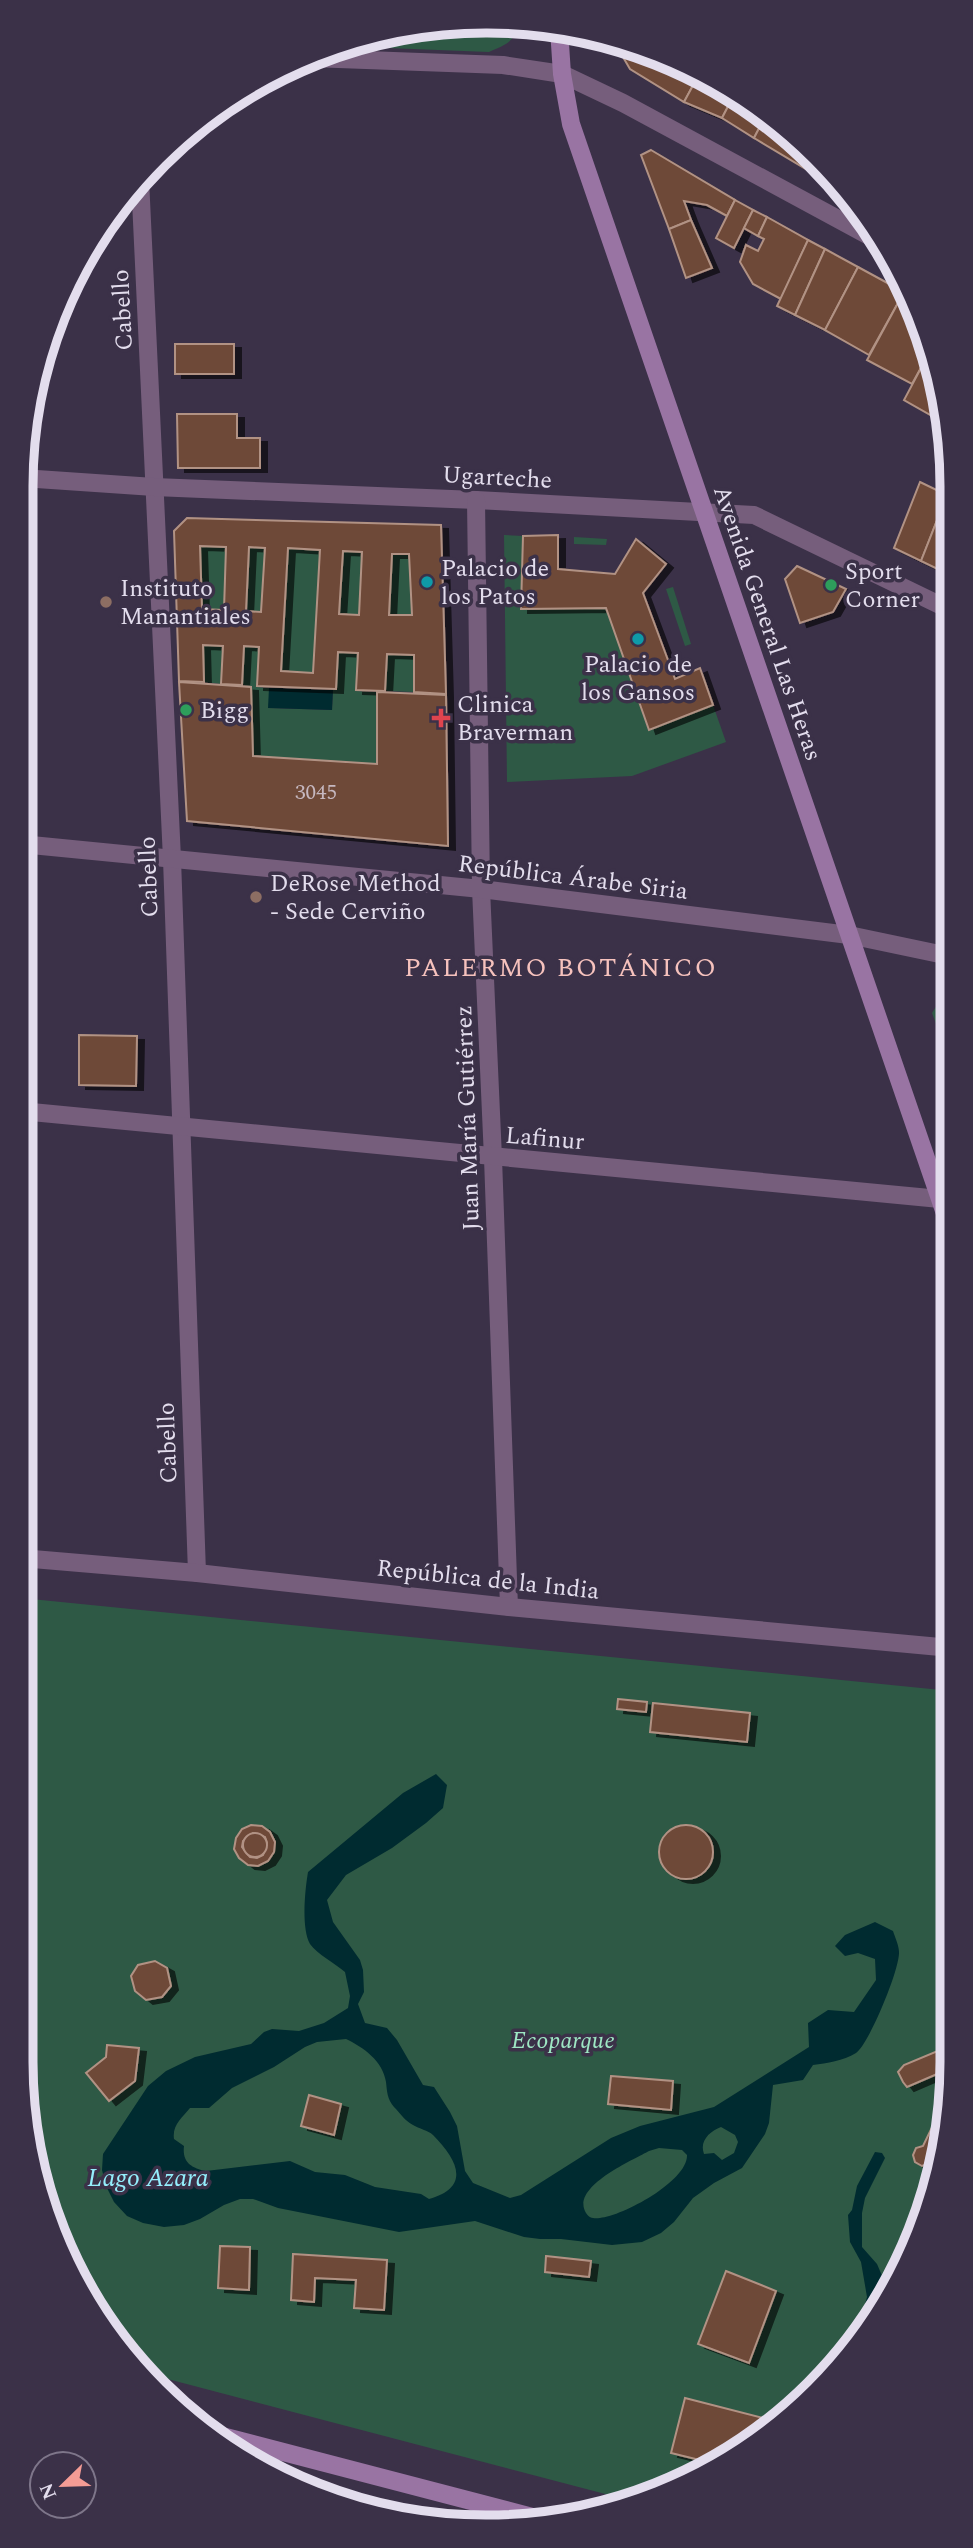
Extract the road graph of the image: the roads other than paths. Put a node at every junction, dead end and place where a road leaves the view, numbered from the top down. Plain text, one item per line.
1 (560, 39) edge
2 (336, 59) edge
3 (562, 74) junction
4 (141, 194) edge
5 (860, 231) edge
6 (33, 479) edge
7 (154, 487) junction
8 (476, 500) junction
9 (705, 512) junction
10 (940, 605) edge
11 (33, 845) edge
12 (172, 859) junction
13 (481, 889) junction
14 (849, 935) junction
15 (940, 954) edge
16 (33, 1112) edge
17 (183, 1126) junction
18 (493, 1158) junction
19 (940, 1199) joint
20 (33, 1559) edge
21 (197, 1573) junction
22 (509, 1607) junction
23 (940, 1647) edge
24 (239, 2440) edge
25 (519, 2514) edge

1 - 3 main road, Avenida General Las Heras
2 - 3 street
3 - 5 street
3 - 9 main road, Avenida General Las Heras
4 - 7 street, Cabello
6 - 7 street, Ugarteche
7 - 8 street, Ugarteche
7 - 12 street, Cabello
8 - 9 street, Ugarteche
8 - 13 street, Juan María Gutiérrez
9 - 10 street, Ugarteche
9 - 14 main road, Avenida General Las Heras
11 - 12 street, República Árabe Siria
12 - 13 street, República Árabe Siria
12 - 17 street, Cabello
13 - 14 street, República Árabe Siria
13 - 18 street, Juan María Gutiérrez
14 - 15 street, República Árabe Siria
14 - 19 main road, Avenida General Las Heras
16 - 17 street, Lafinur
17 - 18 street, Lafinur
17 - 21 street, Cabello
18 - 19 street, Lafinur
18 - 22 street, Juan María Gutiérrez
20 - 21 street, República de la India
21 - 22 street, República de la India
22 - 23 street, República de la India
24 - 25 main road

